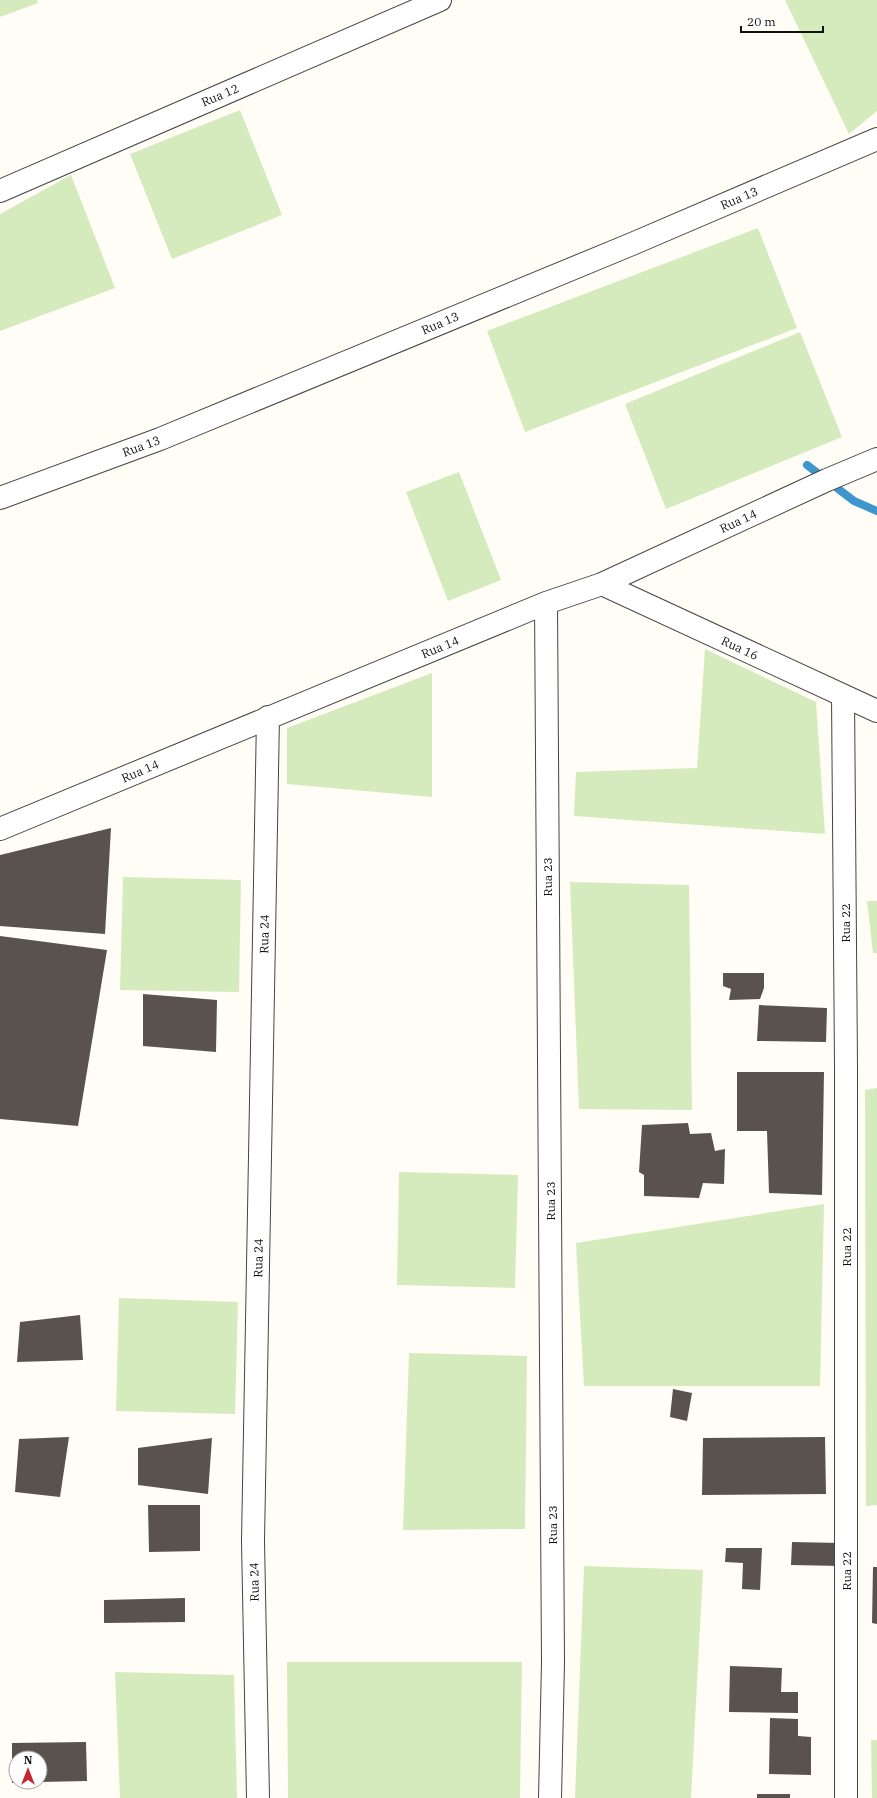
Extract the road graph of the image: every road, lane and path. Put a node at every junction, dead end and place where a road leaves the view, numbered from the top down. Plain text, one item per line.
1 (440, 0) edge
2 (877, 139) edge
3 (0, 191) edge
4 (877, 459) edge
5 (0, 498) edge
6 (602, 584) junction
7 (546, 603) junction
8 (843, 696) junction
9 (877, 711) edge
10 (268, 717) junction
11 (0, 829) edge
12 (258, 1798) edge
13 (550, 1798) edge
14 (846, 1798) edge

1 - 3 street, Rua 12
2 - 5 street, Rua 13
4 - 6 street, Rua 14
6 - 7 street, Rua 14
6 - 8 street, Rua 16
7 - 10 street, Rua 14
7 - 13 street, Rua 23
8 - 9 street, Rua 16
8 - 14 street, Rua 22
10 - 11 street, Rua 14
10 - 12 street, Rua 24

